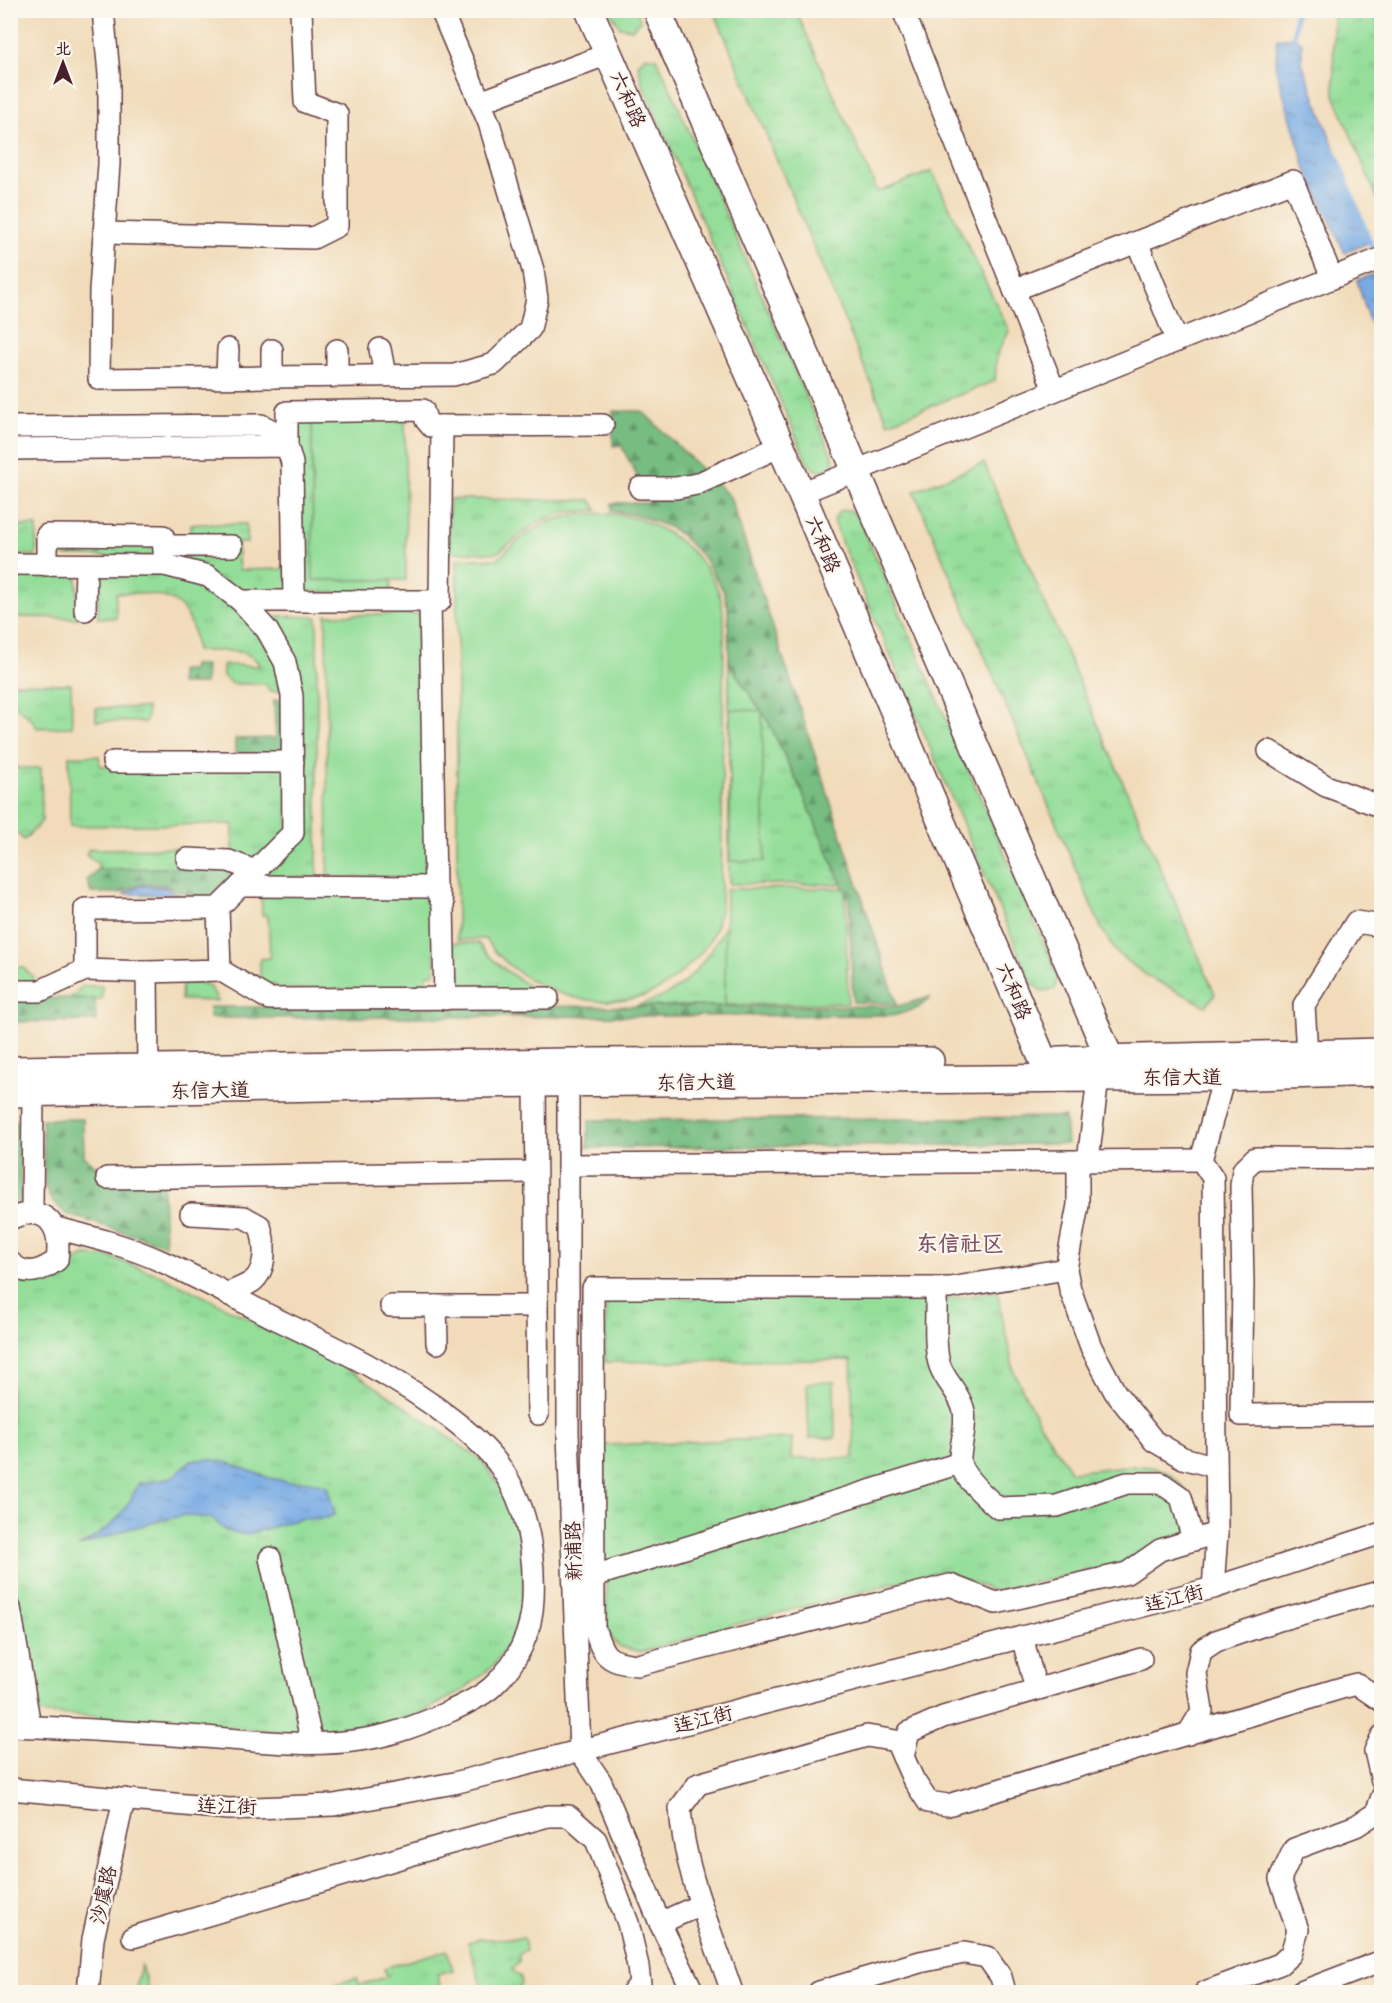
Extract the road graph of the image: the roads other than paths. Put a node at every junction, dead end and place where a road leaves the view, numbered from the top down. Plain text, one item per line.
1 (103, 10) edge
2 (301, 10) edge
3 (441, 10) edge
4 (590, 10) edge
5 (657, 10) edge
6 (903, 10) edge
7 (608, 54) junction
8 (480, 102) junction
9 (104, 233) junction
10 (1137, 242) junction
11 (1382, 258) edge
12 (1332, 278) junction
13 (1014, 290) junction
14 (1177, 341) junction
15 (228, 349) dead end
16 (380, 349) dead end
17 (272, 350) dead end
18 (337, 350) dead end
19 (385, 375) junction
20 (272, 376) junction
21 (337, 376) junction
22 (227, 377) junction
23 (1054, 390) junction
24 (603, 425) dead end
25 (442, 426) junction
26 (10, 427) edge
27 (287, 446) junction
28 (781, 446) junction
29 (10, 449) edge
30 (855, 470) junction
31 (640, 488) dead end
32 (801, 492) junction
33 (232, 546) dead end
34 (165, 556) junction
35 (10, 564) edge
36 (47, 564) junction
37 (86, 565) junction
38 (242, 601) junction
39 (294, 601) junction
40 (430, 601) junction
41 (85, 610) dead end
42 (1269, 751) dead end
43 (113, 762) dead end
44 (293, 762) junction
45 (1382, 807) edge
46 (187, 859) dead end
47 (248, 879) junction
48 (435, 887) junction
49 (218, 908) junction
50 (1382, 926) edge
51 (85, 970) junction
52 (220, 970) junction
53 (147, 972) junction
54 (10, 991) edge
55 (548, 998) dead end
56 (445, 999) junction
57 (1382, 1052) edge
58 (1307, 1053) junction
59 (148, 1068) junction
60 (1049, 1069) junction
61 (10, 1070) edge
62 (1109, 1071) junction
63 (1382, 1072) edge
64 (1224, 1077) junction
65 (535, 1083) junction
66 (568, 1083) junction
67 (22, 1093) edge
68 (1382, 1158) edge
69 (1202, 1160) junction
70 (1083, 1161) junction
71 (569, 1165) junction
72 (534, 1172) junction
73 (107, 1178) dead end
74 (32, 1212) junction
75 (191, 1214) dead end
76 (10, 1219) edge
77 (56, 1228) junction
78 (10, 1262) edge
79 (1066, 1269) junction
80 (936, 1287) junction
81 (227, 1294) junction
82 (391, 1306) dead end
83 (436, 1306) junction
84 (536, 1306) junction
85 (437, 1343) dead end
86 (538, 1414) dead end
87 (1382, 1414) edge
88 (960, 1463) junction
89 (1216, 1467) junction
90 (1217, 1533) junction
91 (1382, 1533) edge
92 (1192, 1540) junction
93 (270, 1558) dead end
94 (594, 1576) junction
95 (1213, 1588) junction
96 (1382, 1591) edge
97 (10, 1608) edge
98 (1022, 1637) junction
99 (1141, 1659) dead end
100 (1036, 1689) junction
101 (1382, 1701) edge
102 (20, 1726) edge
103 (1188, 1734) junction
104 (1382, 1736) edge
105 (312, 1743) junction
106 (580, 1751) junction
107 (903, 1756) junction
108 (1382, 1781) edge
109 (10, 1789) edge
110 (1382, 1797) edge
111 (124, 1799) junction
112 (700, 1905) junction
113 (660, 1923) junction
114 (133, 1937) dead end
115 (1382, 1961) edge
116 (88, 1992) edge
117 (633, 1992) edge
118 (693, 1992) edge
119 (732, 1992) edge
120 (819, 1992) edge
121 (1005, 1992) edge
122 (1205, 1992) edge
123 (1301, 1992) edge

1 - 9 street
2 - 9 street
3 - 8 street
4 - 7 main road, 六和路
5 - 30 main road
6 - 13 street
7 - 8 street
7 - 28 main road, 六和路
8 - 19 street
9 - 22 street
10 - 12 street
10 - 13 street
10 - 14 street
11 - 12 street
12 - 14 street
13 - 23 street
14 - 23 street
15 - 22 street
16 - 19 street
17 - 20 street
18 - 21 street
19 - 21 street
20 - 21 street
20 - 22 street
23 - 30 street
24 - 25 street
25 - 27 street
25 - 40 street
26 - 27 street
27 - 29 street
27 - 39 street
28 - 31 street
28 - 32 main road, 六和路
30 - 32 street
30 - 62 main road
32 - 60 main road, 六和路
33 - 34 street
34 - 36 street
34 - 37 street
34 - 38 street
35 - 36 street
36 - 37 street
37 - 41 street
38 - 39 street
38 - 44 street
39 - 40 street
40 - 48 street
42 - 45 street
43 - 44 street
44 - 47 street
46 - 47 street
47 - 48 street
47 - 49 street
48 - 56 street
49 - 51 street
49 - 52 street
50 - 58 street
51 - 53 street
51 - 54 street
52 - 53 street
52 - 56 street
53 - 59 street
55 - 56 street
57 - 58 main road, 东信大道
58 - 62 main road, 东信大道
59 - 60 main road, 东信大道
59 - 61 main road, 东信大道
60 - 62 main road, 东信大道
60 - 66 main road, 东信大道
62 - 64 main road, 东信大道
62 - 70 street
63 - 64 main road, 东信大道
64 - 69 street
65 - 66 main road, 东信大道
65 - 67 main road, 东信大道
65 - 72 street
66 - 71 street, 新浦路
67 - 74 street
68 - 87 street
69 - 70 street
69 - 89 street
70 - 71 street
70 - 79 street
71 - 106 street, 新浦路
72 - 73 street
72 - 84 street
74 - 76 street
74 - 77 street
75 - 81 street
77 - 78 street
77 - 81 street
79 - 80 street
79 - 89 street
80 - 88 street
80 - 94 street
81 - 105 street
82 - 83 street
83 - 84 street
83 - 85 street
84 - 86 street
88 - 92 street
88 - 94 street
89 - 90 street
90 - 92 street
90 - 95 street
91 - 95 street, 连江街
92 - 94 street
93 - 105 street
95 - 98 street, 连江街
96 - 103 street
97 - 102 street
98 - 100 street
98 - 106 street, 连江街
99 - 100 street
100 - 107 street
101 - 103 street
102 - 105 street
103 - 107 street
104 - 108 street
106 - 111 street, 连江街
106 - 113 street
107 - 112 street
109 - 111 street, 连江街
110 - 122 street
111 - 116 street, 沙虞路
112 - 113 street
112 - 119 street
113 - 118 street
114 - 117 street
115 - 123 street
120 - 121 street

